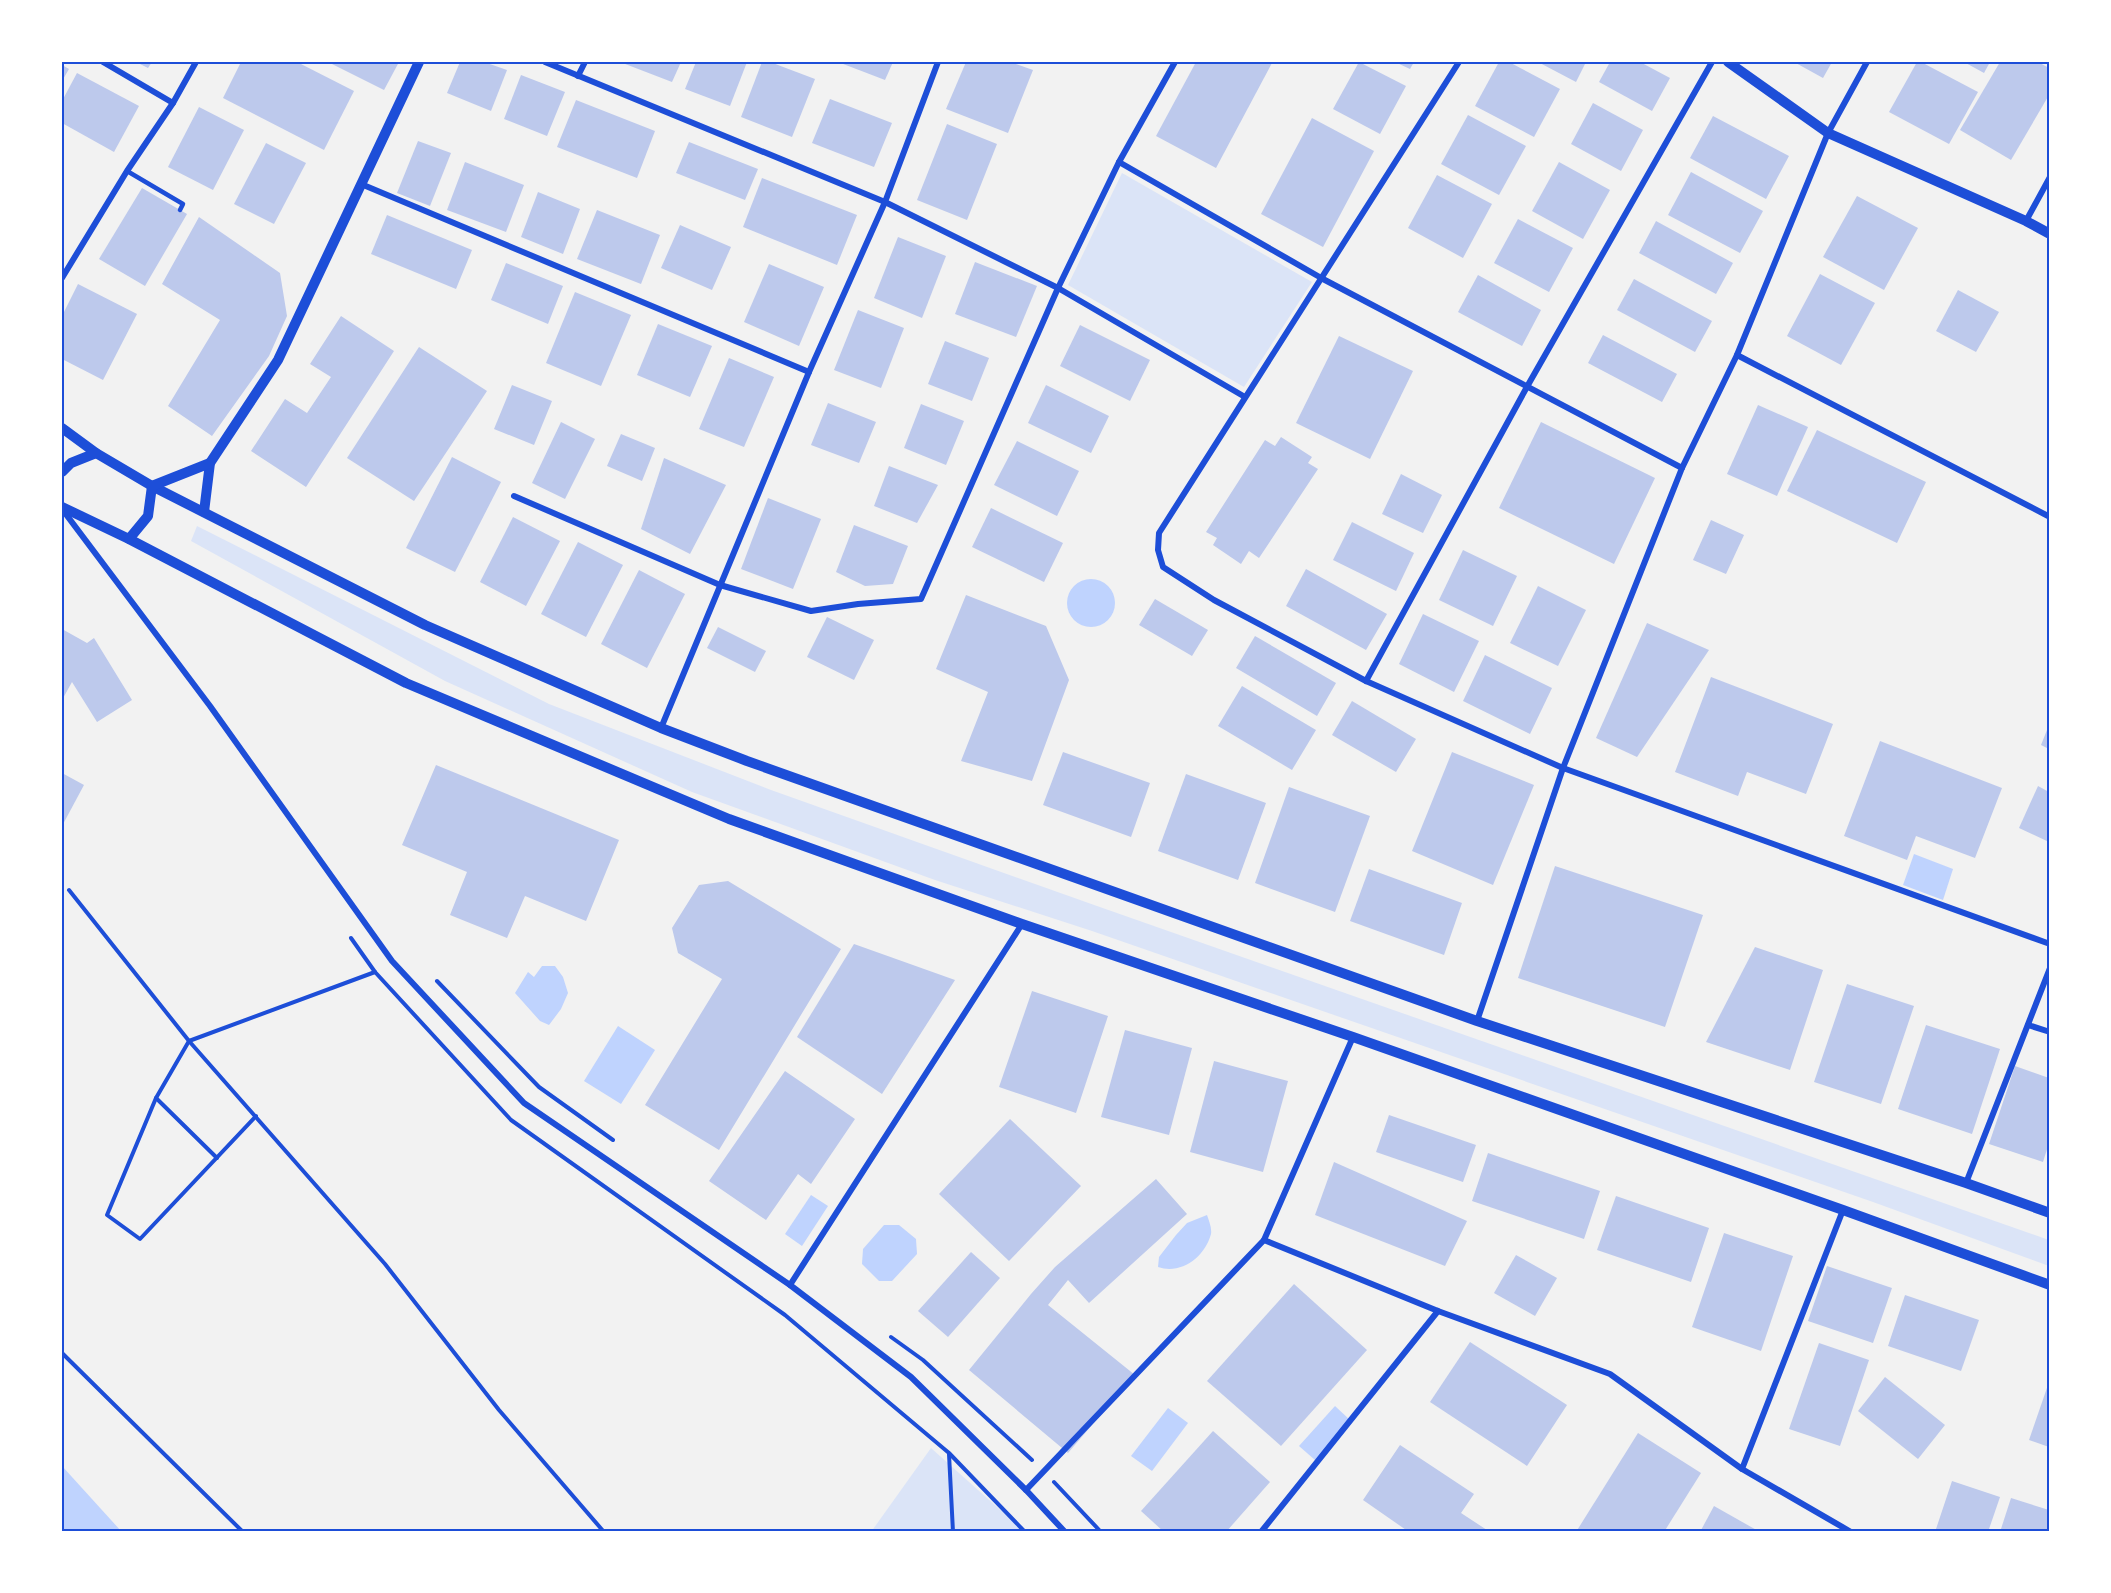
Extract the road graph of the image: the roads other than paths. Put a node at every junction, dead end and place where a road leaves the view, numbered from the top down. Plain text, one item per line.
1 (103, 62) edge
2 (196, 62) edge
3 (419, 62) edge
4 (545, 62) edge
5 (585, 62) edge
6 (938, 62) edge
7 (1175, 62) edge
8 (1459, 62) edge
9 (1712, 62) edge
10 (1728, 62) edge
11 (1867, 62) edge
12 (578, 76) junction
13 (173, 103) junction
14 (1828, 133) junction
15 (1119, 162) junction
16 (127, 171) junction
17 (2049, 177) edge
18 (361, 184) junction
19 (885, 202) junction
20 (180, 210) dead end
21 (2025, 221) junction
22 (2049, 234) edge
23 (62, 278) edge
24 (1323, 279) junction
25 (1058, 288) junction
26 (1737, 355) junction
27 (809, 372) junction
28 (1528, 386) junction
29 (1245, 397) junction
30 (62, 428) edge
31 (96, 453) junction
32 (210, 463) junction
33 (1682, 468) junction
34 (62, 472) edge
35 (152, 486) junction
36 (514, 496) dead end
37 (62, 508) edge
38 (204, 512) junction
39 (2049, 517) edge
40 (129, 539) junction
41 (720, 585) junction
42 (1366, 681) junction
43 (661, 728) junction
44 (1563, 768) junction
45 (1022, 924) junction
46 (2049, 944) edge
47 (2049, 968) edge
48 (1477, 1021) junction
49 (2028, 1025) junction
50 (2049, 1032) edge
51 (1353, 1037) junction
52 (1966, 1183) junction
53 (1843, 1210) junction
54 (2049, 1213) edge
55 (1264, 1240) junction
56 (790, 1285) junction
57 (2049, 1285) edge
58 (1438, 1311) junction
59 (1742, 1469) junction
60 (1026, 1490) junction
61 (1849, 1531) edge
62 (1065, 1532) edge
63 (1261, 1532) edge

1 - 13 street
2 - 13 street
3 - 18 street
4 - 12 street
5 - 12 street
6 - 19 street
7 - 15 street
8 - 24 street
9 - 28 street
10 - 14 street
11 - 14 street
12 - 19 street
13 - 16 street
14 - 21 street
14 - 26 street
15 - 24 street
15 - 25 street
16 - 20 lane
16 - 23 street
17 - 21 street
18 - 27 street
18 - 32 street
19 - 25 street
19 - 27 street
21 - 22 street
24 - 28 street
24 - 29 street
25 - 29 street
25 - 41 street
26 - 33 street
26 - 39 street
27 - 41 street
28 - 33 street
28 - 42 street
29 - 42 street
30 - 31 street
31 - 34 street
31 - 35 street
32 - 35 street
32 - 38 street
33 - 44 street
35 - 38 street
35 - 40 street
36 - 41 street
37 - 40 street
37 - 56 street
38 - 43 street
40 - 45 street
41 - 43 street
42 - 44 street
43 - 48 street
44 - 46 street
44 - 48 street
45 - 51 street
45 - 56 street
47 - 49 street
48 - 52 street
49 - 50 street
49 - 52 street
51 - 53 street
51 - 55 street
52 - 54 street
53 - 57 street
53 - 59 street
55 - 58 street
55 - 60 street
56 - 60 street
58 - 59 street
58 - 63 street
59 - 61 street
60 - 62 street

